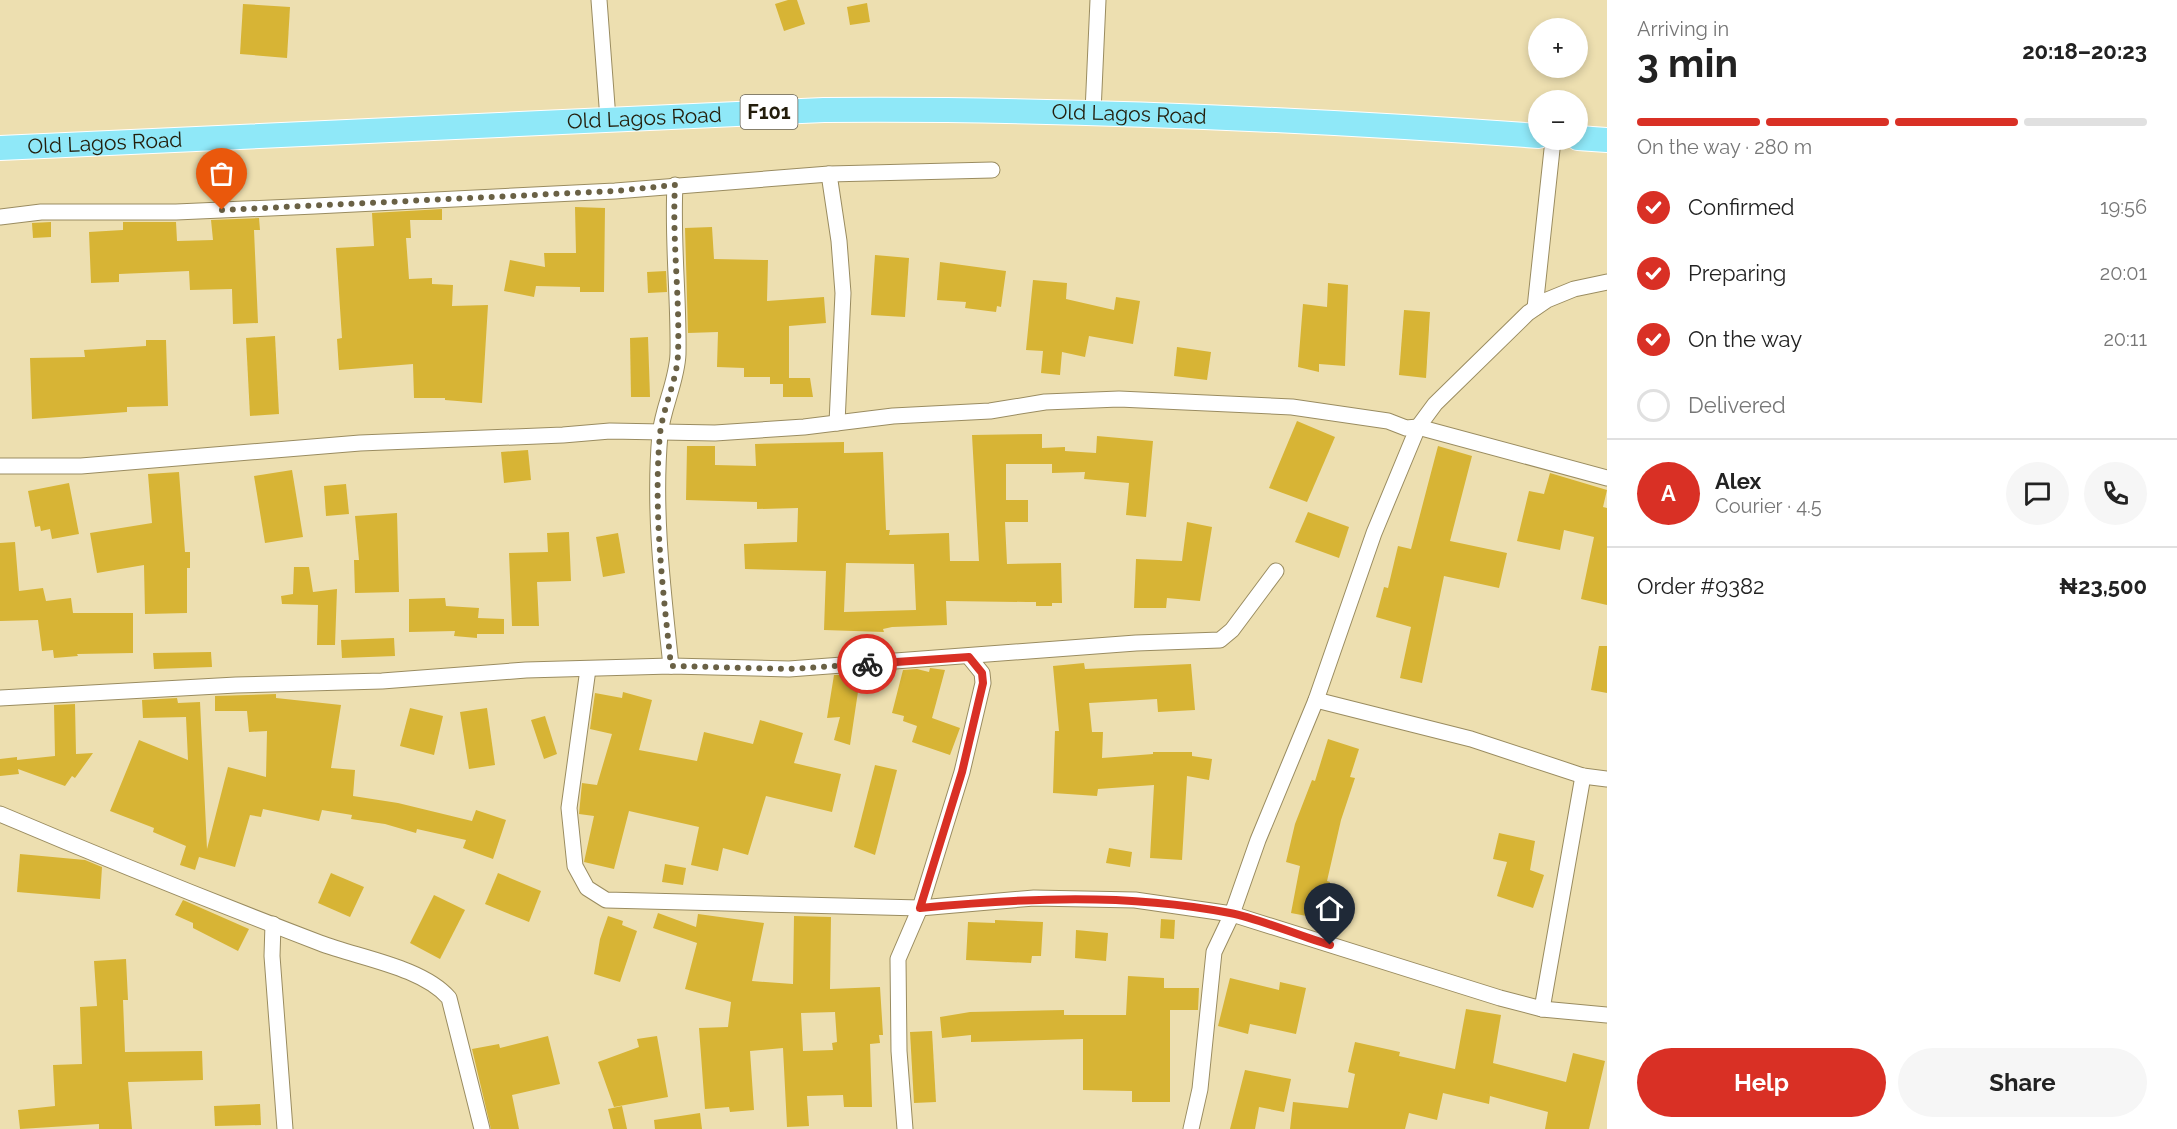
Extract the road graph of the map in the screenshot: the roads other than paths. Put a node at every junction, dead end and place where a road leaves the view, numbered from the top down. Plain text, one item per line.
1 (599, 0) edge
2 (1098, 0) edge
3 (1093, 112) junction
4 (608, 119) junction
5 (1528, 134) edge
6 (1588, 139) edge
7 (1607, 140) edge
8 (0, 148) edge
9 (1552, 150) edge
10 (992, 170) dead end
11 (829, 174) junction
12 (675, 185) junction
13 (0, 217) edge
14 (1607, 282) edge
15 (1536, 308) junction
16 (837, 423) junction
17 (1418, 427) junction
18 (660, 433) junction
19 (0, 466) edge
20 (1607, 478) edge
21 (1276, 571) dead end
22 (969, 657) junction
23 (671, 666) junction
24 (588, 669) junction
25 (0, 698) edge
26 (1316, 700) junction
27 (1583, 776) junction
28 (1607, 779) edge
29 (0, 814) edge
30 (920, 908) junction
31 (1232, 914) junction
32 (273, 924) junction
33 (1542, 1009) junction
34 (1607, 1015) edge
35 (285, 1129) edge
36 (482, 1129) edge
37 (905, 1129) edge
38 (1191, 1129) edge

1 - 4 street
2 - 3 street
3 - 4 main road, Old Lagos Road / F101
3 - 5 main road, Old Lagos Road / F101
4 - 8 main road, Old Lagos Road / F101
6 - 7 main road
9 - 15 street
10 - 11 street
11 - 12 street
11 - 16 street
12 - 13 street
12 - 18 street
14 - 15 street
15 - 17 street
16 - 17 street
16 - 18 street
17 - 20 street
17 - 26 street
18 - 19 street
18 - 23 street
21 - 22 street
22 - 23 street
22 - 30 street
23 - 24 street
24 - 25 street
24 - 30 street
26 - 27 street
26 - 31 street
27 - 28 street
27 - 33 street
29 - 32 street
30 - 31 street
30 - 37 street
31 - 33 street
31 - 38 street
32 - 35 street
32 - 36 street
33 - 34 street

